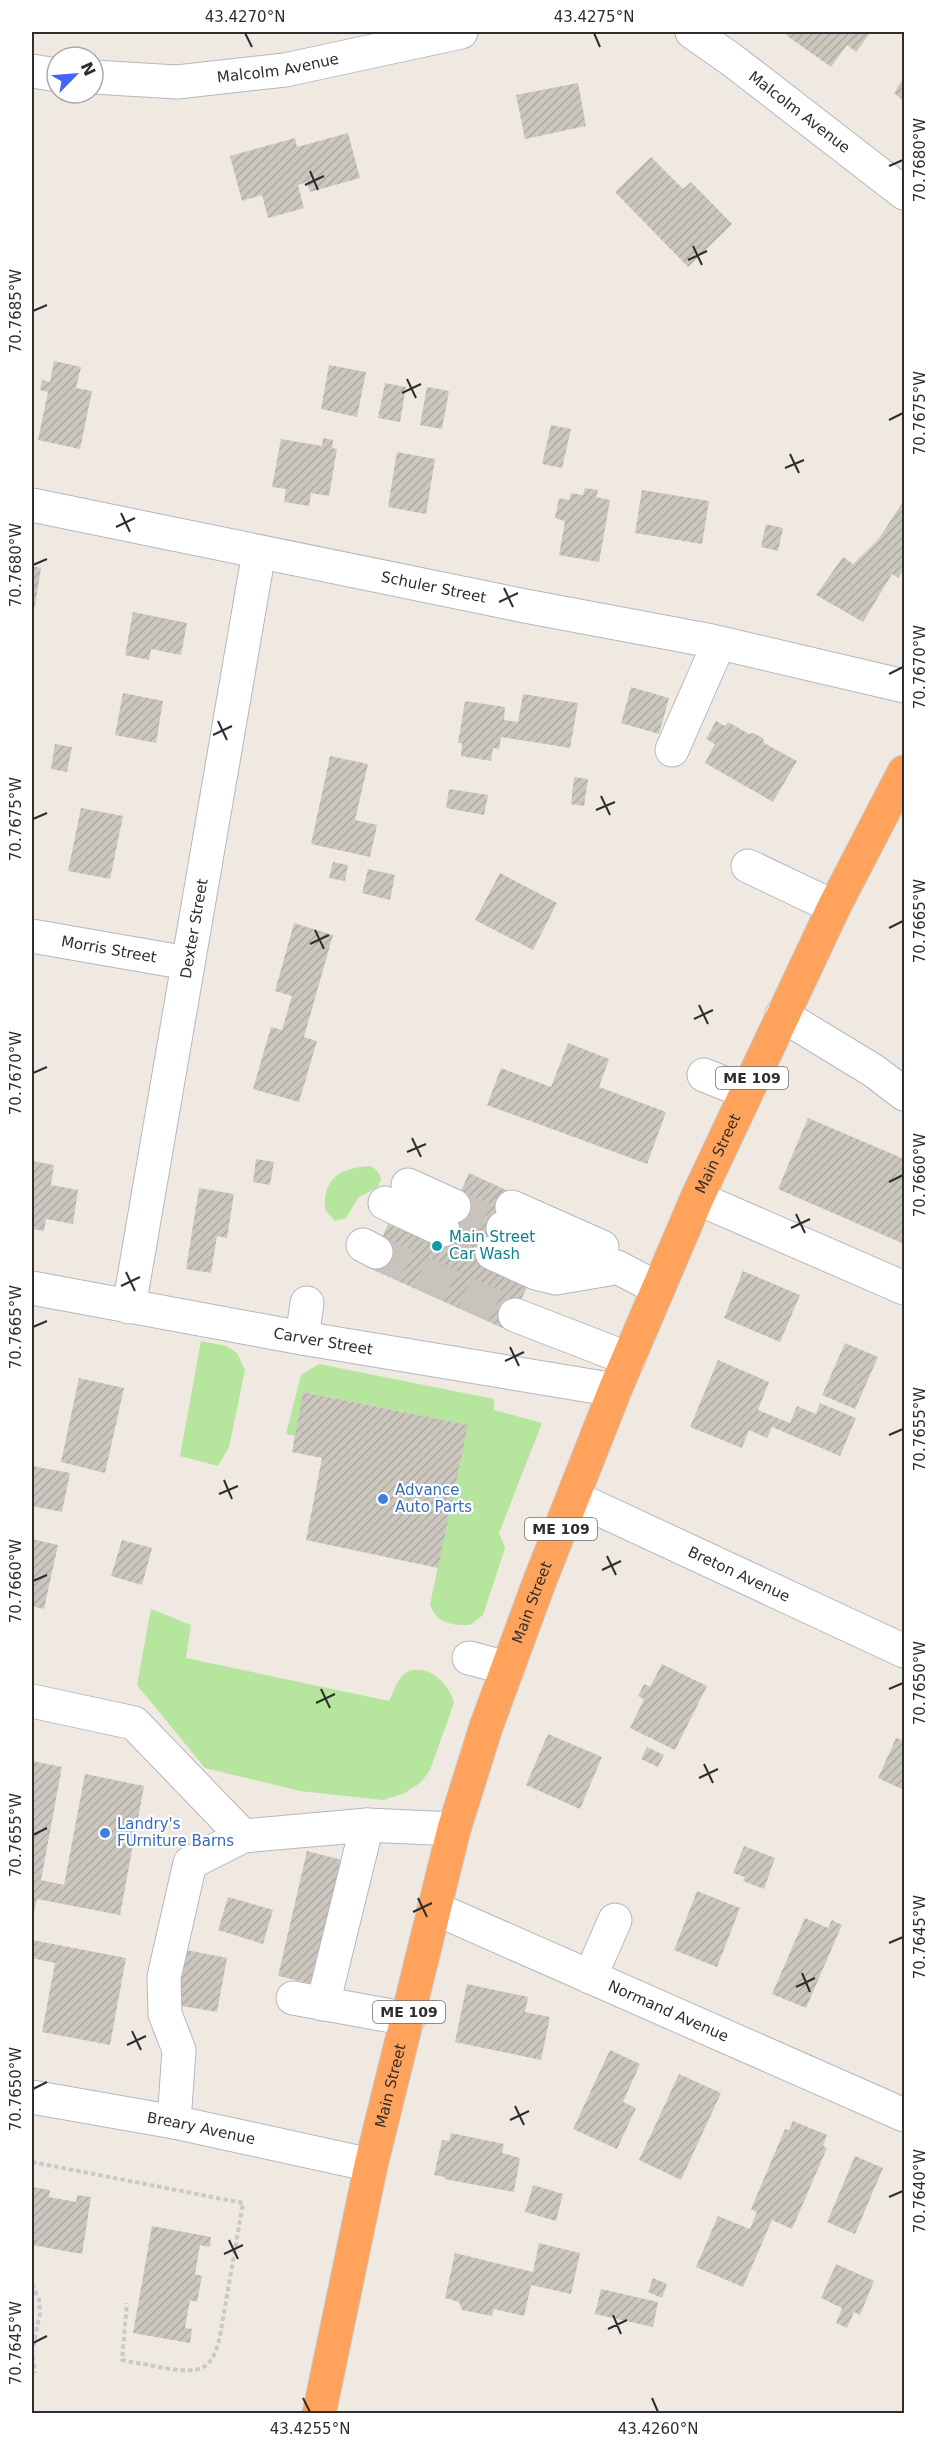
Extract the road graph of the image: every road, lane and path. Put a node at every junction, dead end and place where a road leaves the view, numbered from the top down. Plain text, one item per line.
1 (461, 32) edge
2 (692, 32) edge
3 (105, 78) edge
4 (904, 194) edge
5 (32, 505) edge
6 (259, 552) junction
7 (719, 643) junction
8 (904, 686) edge
9 (672, 750) dead end
10 (904, 772) edge
11 (748, 866) dead end
12 (834, 907) junction
13 (32, 936) edge
14 (187, 963) junction
15 (782, 1015) junction
16 (704, 1075) dead end
17 (746, 1092) junction
18 (904, 1094) edge
19 (407, 1186) dead end
20 (697, 1198) junction
21 (454, 1207) tunnel mouth
22 (610, 1257) junction
23 (32, 1288) edge
24 (657, 1288) junction
25 (904, 1288) edge
26 (307, 1303) dead end
27 (129, 1307) junction
28 (515, 1315) tunnel mouth
29 (286, 1343) junction
30 (629, 1359) junction
31 (615, 1390) junction
32 (573, 1497) junction
33 (904, 1651) edge
34 (469, 1658) dead end
35 (508, 1668) junction
36 (32, 1701) edge
37 (367, 1825) junction
38 (454, 1829) junction
39 (243, 1836) junction
40 (434, 1908) junction
41 (615, 1920) dead end
42 (590, 1977) junction
43 (408, 2019) junction
44 (32, 2097) edge
45 (904, 2115) edge
46 (174, 2122) junction
47 (32, 2162) edge
48 (371, 2165) junction
49 (32, 2284) edge
50 (127, 2303) dead end
51 (35, 2373) dead end
52 (319, 2414) edge

1 - 3 street, Malcolm Avenue
2 - 4 street, Malcolm Avenue
5 - 6 street, Schuler Street
6 - 7 street, Schuler Street
6 - 14 street, Dexter Street
7 - 8 street, Schuler Street
7 - 9 street
10 - 12 highway, Main Street / ME 109
11 - 12 street
12 - 15 highway, Main Street / ME 109
13 - 14 street, Morris Street
14 - 27 street, Dexter Street
15 - 17 highway, Main Street / ME 109
15 - 18 street
16 - 17 street
17 - 20 highway, Main Street / ME 109
19 - 21 street
20 - 24 highway, Main Street / ME 109
20 - 25 street
22 - 22 street
22 - 24 street
23 - 27 street, Carver Street
24 - 30 highway, Main Street / ME 109
26 - 29 street
27 - 29 street, Carver Street
28 - 30 street
29 - 31 street, Carver Street
30 - 31 highway, Main Street / ME 109
31 - 32 highway, Main Street / ME 109
32 - 33 street, Breton Avenue
32 - 35 highway, Main Street / ME 109
34 - 35 street
35 - 38 highway, Main Street / ME 109
36 - 39 street
37 - 38 street
37 - 39 street
37 - 43 street
38 - 40 highway, Main Street / ME 109
39 - 46 street
40 - 42 street, Normand Avenue
40 - 43 highway, Main Street / ME 109
41 - 42 street
42 - 45 street, Normand Avenue
43 - 48 highway, Main Street / ME 109
44 - 46 street, Breary Avenue
46 - 48 street, Breary Avenue
47 - 50 path
48 - 52 highway, Main Street / ME 109
49 - 51 path

